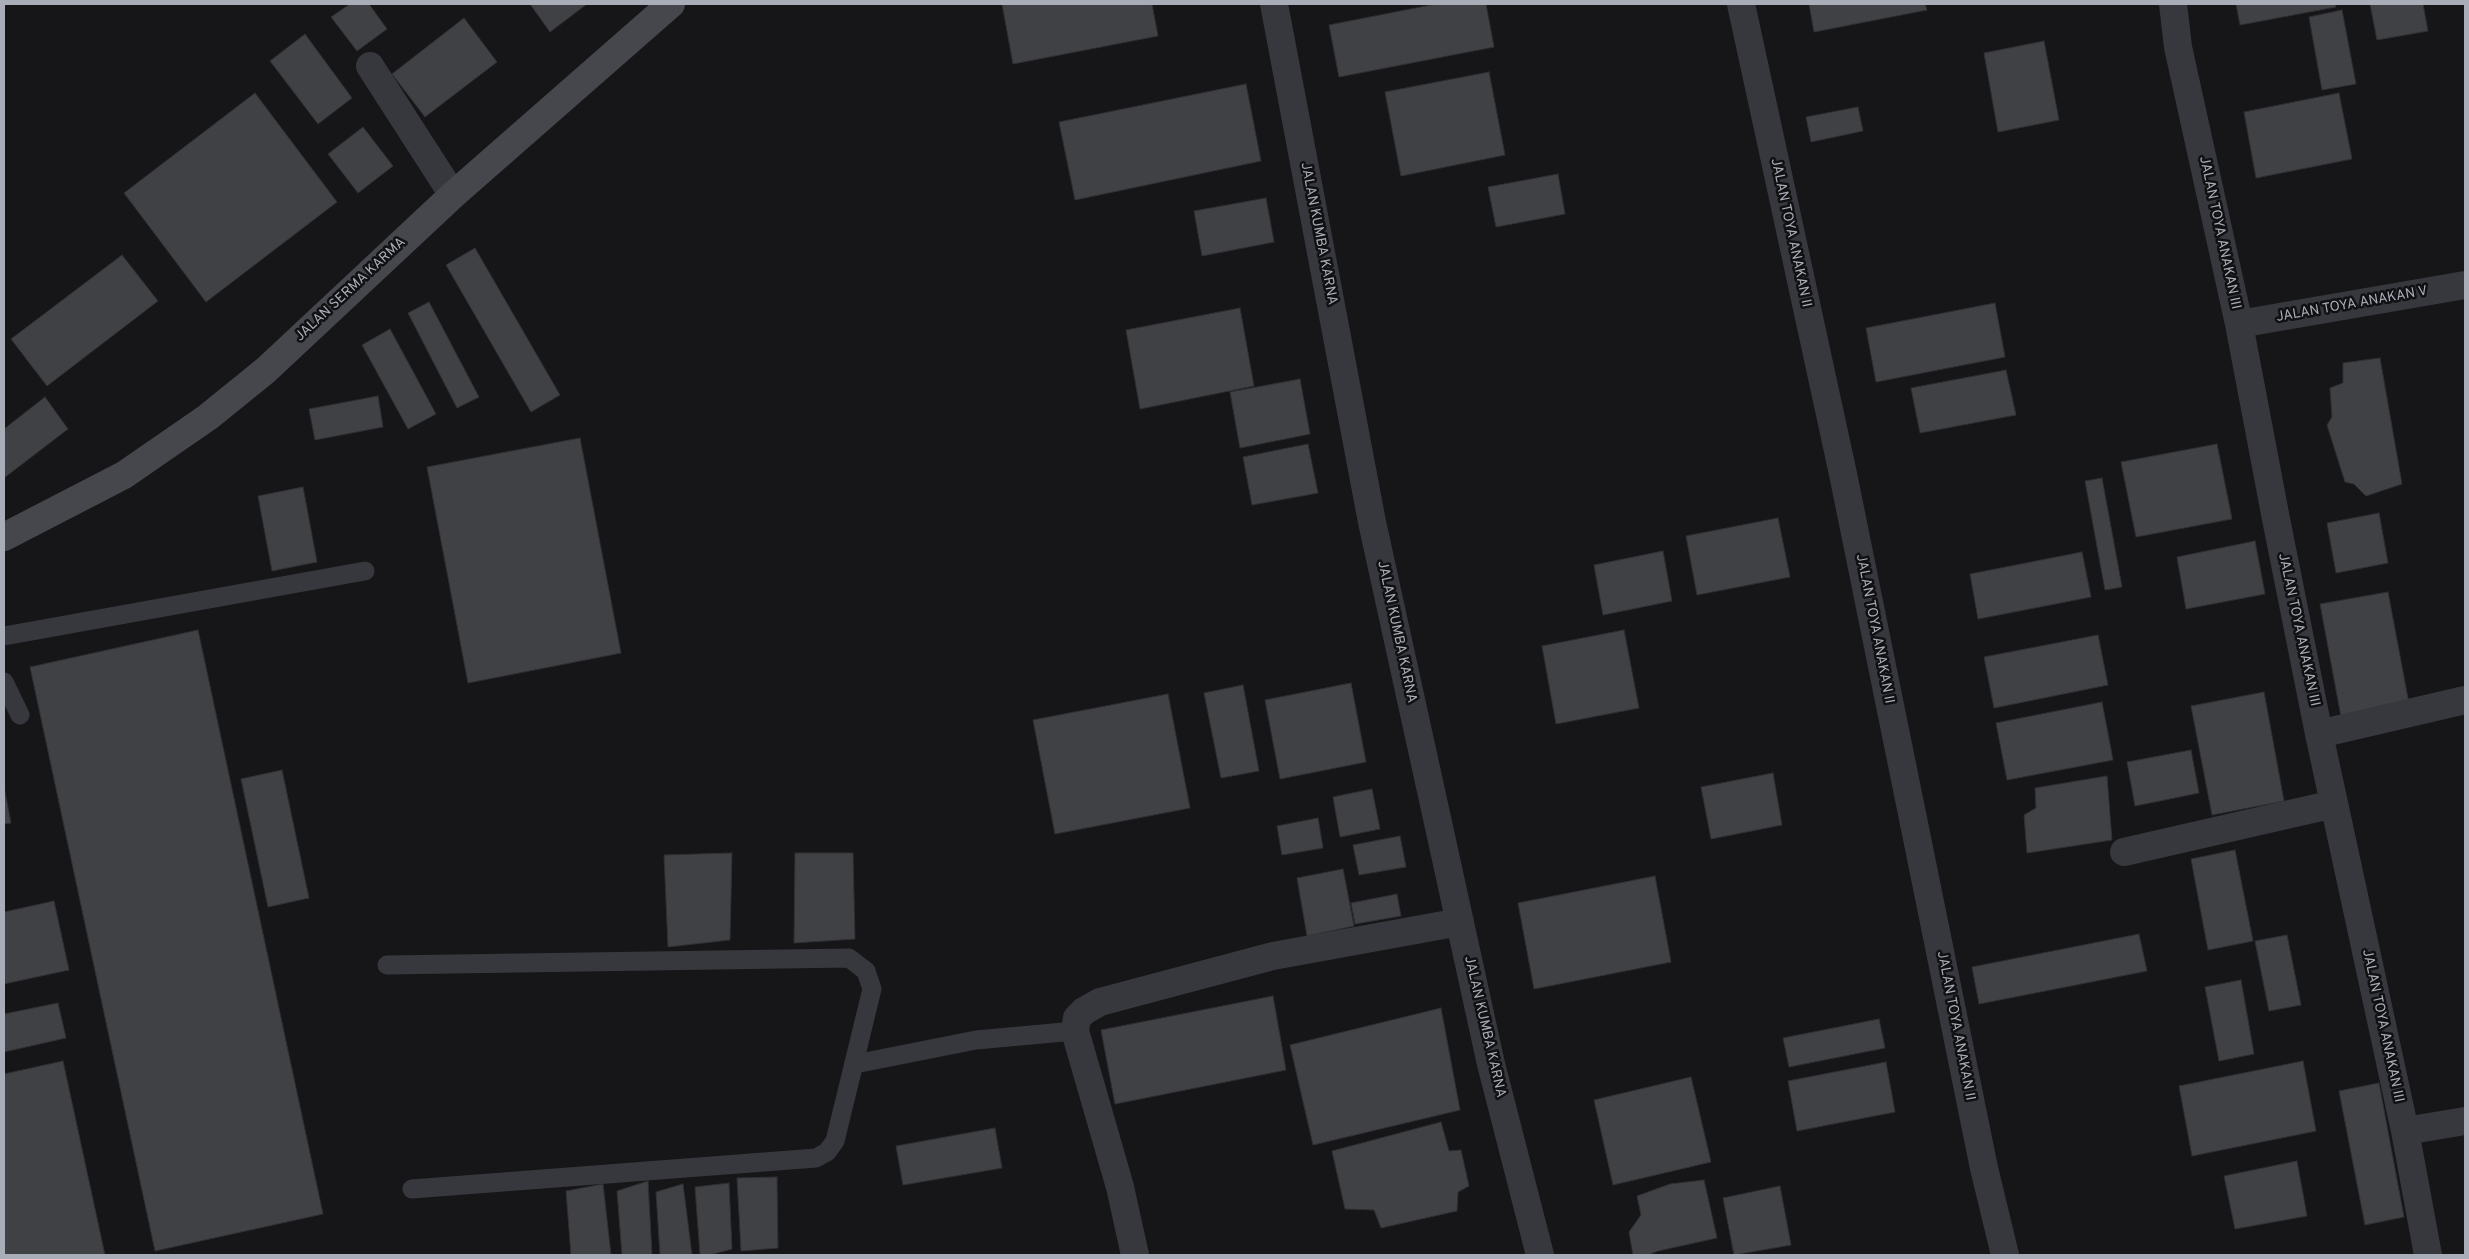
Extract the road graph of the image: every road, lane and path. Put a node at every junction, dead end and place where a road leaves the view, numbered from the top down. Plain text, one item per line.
1 (671, 4) edge
2 (1274, 4) edge
3 (1741, 4) edge
4 (2172, 4) edge
5 (370, 66) dead end
6 (453, 195) junction
7 (2465, 285) edge
8 (2239, 324) junction
9 (4, 537) edge
10 (365, 571) dead end
11 (4, 636) edge
12 (4, 682) edge
13 (2465, 700) edge
14 (20, 715) dead end
15 (2319, 734) junction
16 (2334, 804) junction
17 (2124, 852) dead end
18 (1460, 922) junction
19 (387, 965) dead end
20 (1075, 1031) junction
21 (855, 1064) junction
22 (2465, 1121) edge
23 (2406, 1131) junction
24 (412, 1189) dead end
25 (1135, 1255) edge
26 (1540, 1255) edge
27 (2005, 1255) edge
28 (2428, 1255) edge

1 - 6 street, JALAN SERMA KARMA
2 - 18 street, JALAN KUMBA KARNA
3 - 27 street, JALAN TOYA ANAKAN II
4 - 8 street, JALAN TOYA ANAKAN III
5 - 6 street
6 - 9 street, JALAN SERMA KARMA
7 - 8 street, JALAN TOYA ANAKAN V
8 - 15 street, JALAN TOYA ANAKAN III
10 - 11 lane
12 - 14 lane
13 - 15 street
15 - 16 street, JALAN TOYA ANAKAN III
16 - 17 street
16 - 23 street, JALAN TOYA ANAKAN III
18 - 20 street
18 - 26 street, JALAN KUMBA KARNA
19 - 21 lane
20 - 21 lane
20 - 25 street
21 - 24 lane
22 - 23 street
23 - 28 street, JALAN TOYA ANAKAN III

